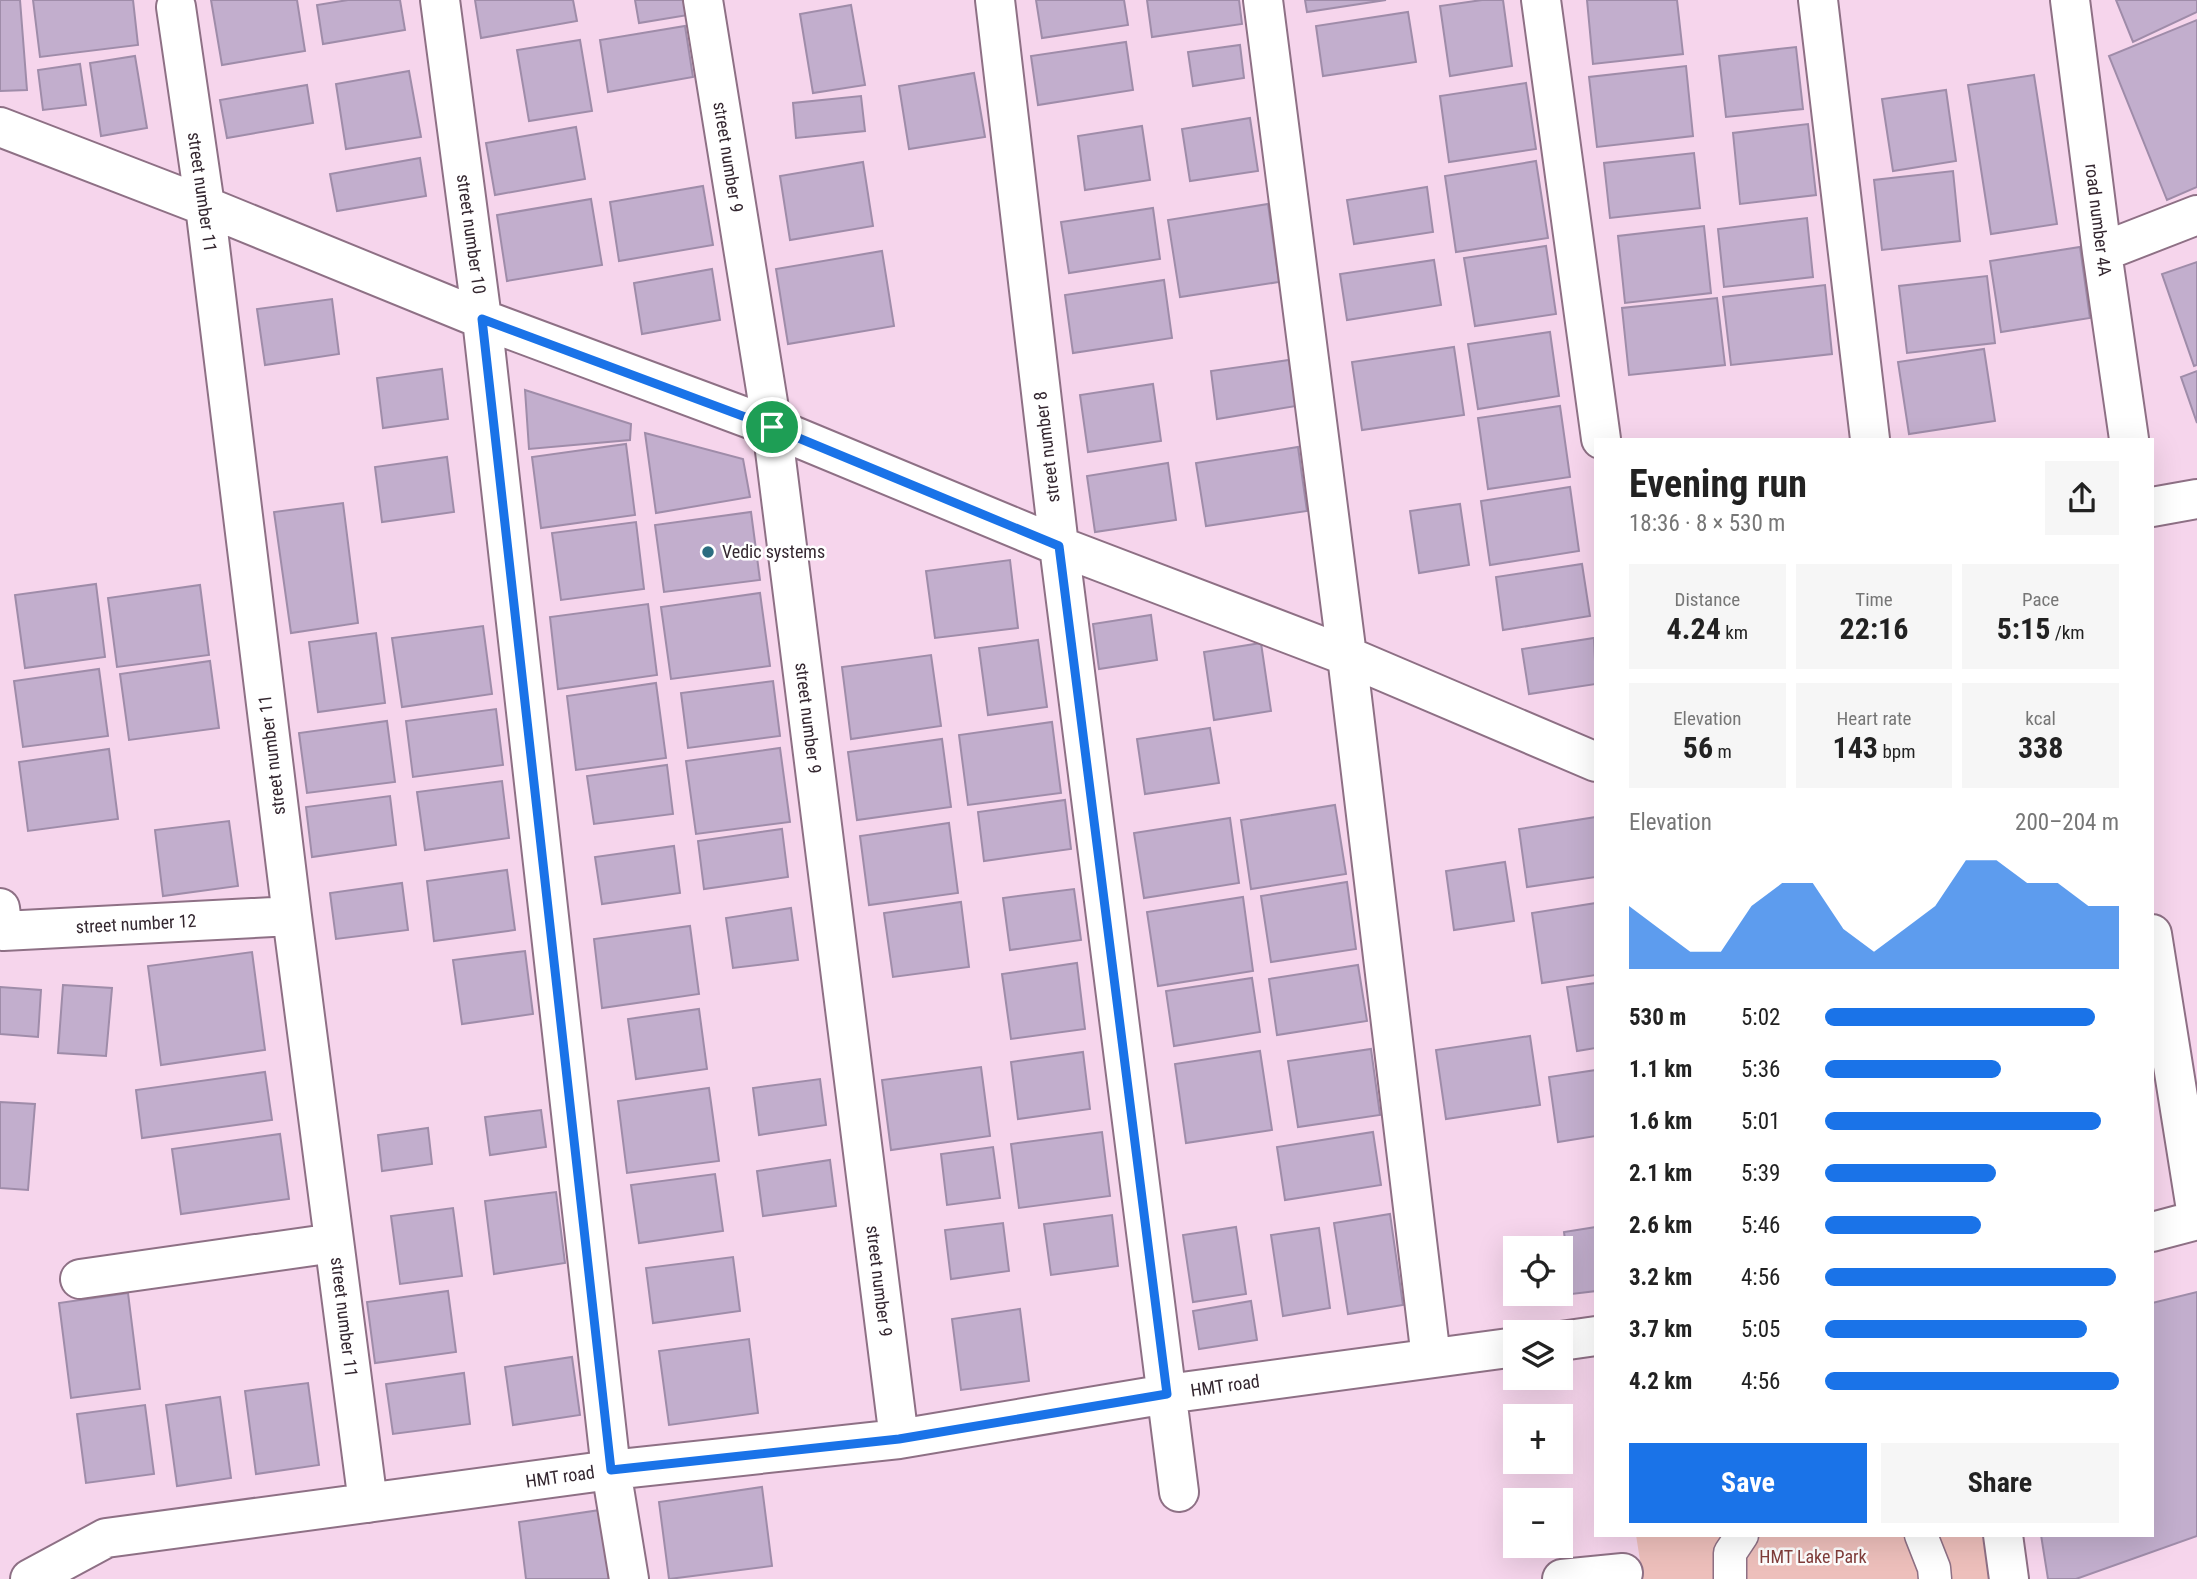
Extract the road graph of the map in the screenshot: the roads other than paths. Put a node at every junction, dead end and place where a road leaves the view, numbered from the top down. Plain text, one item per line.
1 (440, 0) edge
2 (703, 0) edge
3 (995, 0) edge
4 (1264, 0) edge
5 (1541, 0) edge
6 (1818, 0) edge
7 (2070, 0) edge
8 (176, 7) dead end
9 (0, 127) edge
10 (205, 206) junction
11 (2197, 215) edge
12 (2102, 252) junction
13 (482, 319) junction
14 (772, 427) junction
15 (1601, 438) edge
16 (1870, 438) edge
17 (2129, 438) edge
18 (2197, 499) edge
19 (2154, 507) edge
20 (1059, 546) junction
21 (1347, 656) junction
22 (1594, 761) edge
23 (0, 908) edge
24 (292, 916) junction
25 (2154, 947) edge
26 (2197, 1218) edge
27 (2154, 1231) edge
28 (334, 1244) junction
29 (80, 1279) dead end
30 (1594, 1336) edge
31 (1573, 1339) edge
32 (1503, 1349) edge
33 (1431, 1358) junction
34 (1167, 1394) junction
35 (899, 1439) junction
36 (611, 1470) junction
37 (1179, 1492) dead end
38 (368, 1503) junction
39 (1741, 1537) edge
40 (1922, 1537) edge
41 (2003, 1537) edge
42 (1623, 1573) dead end
43 (30, 1579) edge
44 (629, 1579) edge
45 (1562, 1579) edge
46 (1730, 1579) edge
47 (1935, 1579) edge
48 (2009, 1579) edge

1 - 13 street, street number 10
2 - 14 street, street number 9
3 - 20 street, street number 8
4 - 21 street
5 - 15 street
6 - 16 street
7 - 12 street, road number 4A
8 - 10 street, street number 11
9 - 10 street
10 - 13 street
10 - 24 street, street number 11
11 - 12 street
12 - 17 street, road number 4A
13 - 14 street
13 - 36 street, street number 10
14 - 20 street
14 - 35 street, street number 9
18 - 19 street
20 - 21 street
20 - 34 street, street number 8
21 - 22 street
21 - 33 street
23 - 24 street, street number 12
24 - 28 street, street number 11
25 - 26 street
26 - 27 street
28 - 29 street
28 - 38 street, street number 11
30 - 31 street
32 - 33 street, HMT road
33 - 34 street, HMT road
34 - 35 street, HMT road
34 - 37 street, street number 8
35 - 36 street, HMT road
36 - 38 street, HMT road
36 - 44 street, street number 10
38 - 43 street, HMT road
39 - 46 street
40 - 47 street
41 - 48 street
42 - 45 street

